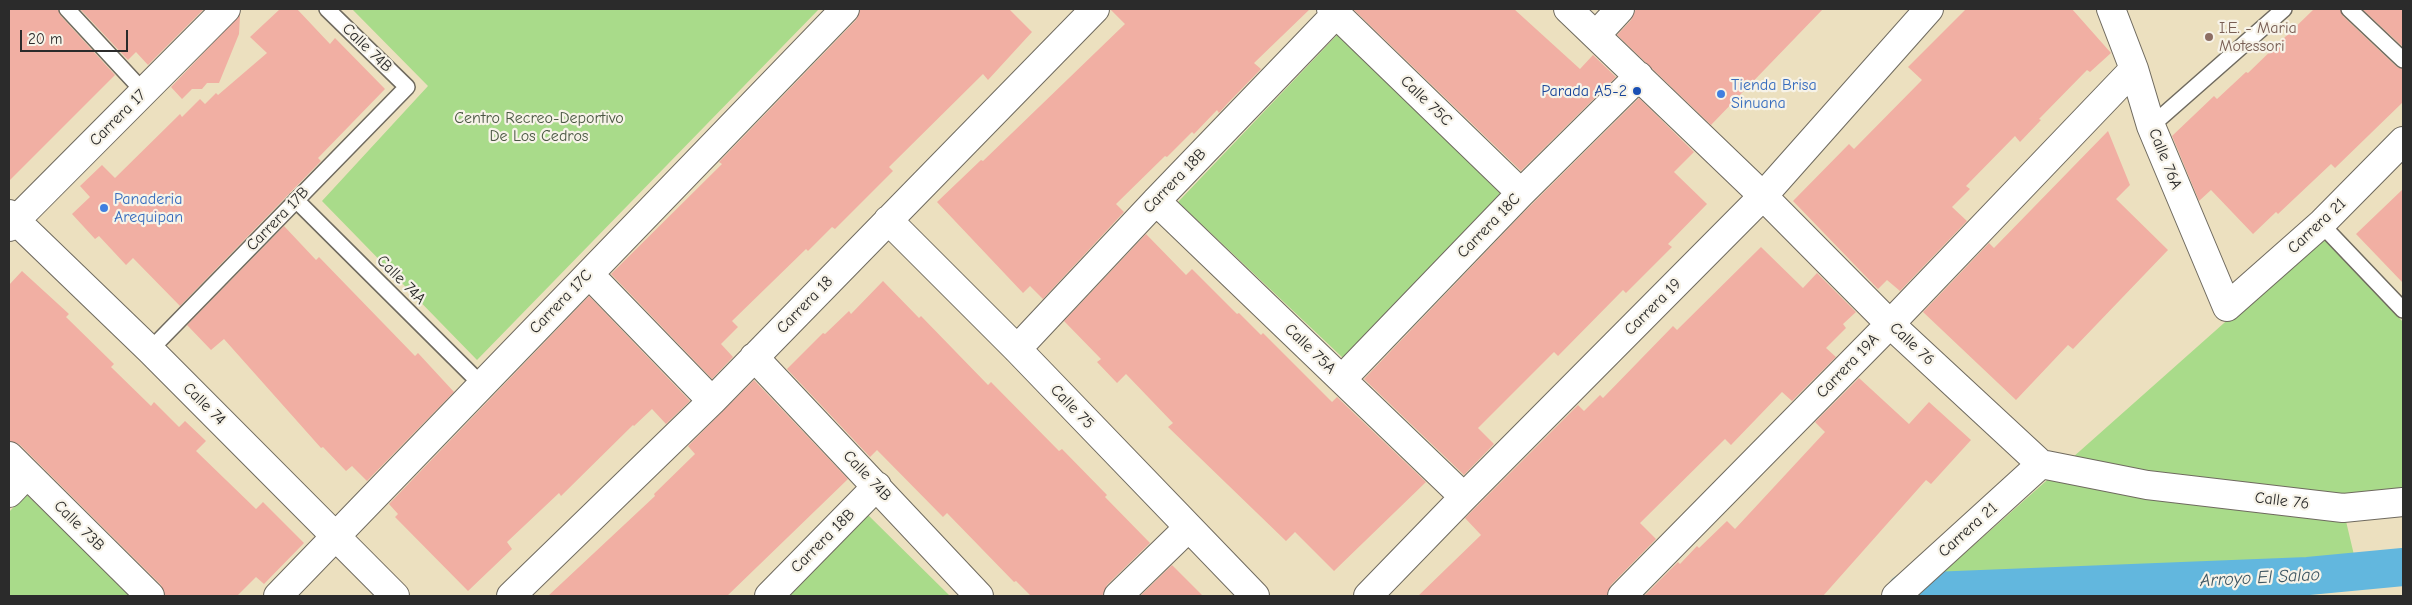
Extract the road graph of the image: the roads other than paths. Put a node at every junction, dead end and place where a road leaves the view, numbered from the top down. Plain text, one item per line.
1 (66, 9) edge
2 (226, 9) edge
3 (327, 9) edge
4 (845, 9) edge
5 (1095, 9) edge
6 (1568, 9) edge
7 (1620, 9) edge
8 (1929, 9) edge
9 (2111, 9) edge
10 (2284, 9) edge
11 (2349, 9) edge
12 (1333, 11) edge
13 (1596, 34) junction
14 (2403, 60) edge
15 (2134, 69) junction
16 (1638, 76) junction
17 (407, 87) joint
18 (144, 92) junction
19 (2151, 126) junction
20 (2403, 141) edge
21 (1521, 193) junction
22 (1763, 196) junction
23 (296, 200) junction
24 (1156, 200) junction
25 (888, 220) junction
26 (11, 221) edge
27 (2321, 224) junction
28 (589, 274) junction
29 (2227, 307) joint
30 (2403, 310) edge
31 (1890, 324) junction
32 (150, 350) junction
33 (1017, 350) junction
34 (754, 357) junction
35 (1342, 379) junction
36 (482, 385) junction
37 (712, 400) junction
38 (2041, 464) junction
39 (15, 474) edge
40 (877, 486) junction
41 (1464, 497) junction
42 (2403, 502) edge
43 (1188, 528) junction
44 (338, 537) junction
45 (150, 596) edge
46 (278, 596) edge
47 (395, 596) edge
48 (511, 596) edge
49 (768, 596) edge
50 (980, 596) edge
51 (1118, 596) edge
52 (1255, 596) edge
53 (1368, 596) edge
54 (1622, 596) edge
55 (1896, 596) edge

1 - 18 lane
2 - 18 street, Carrera 17
3 - 17 lane, Calle 74B
4 - 28 street, Carrera 17C
5 - 25 street, Carrera 18
6 - 13 street, Calle 76
7 - 13 street
8 - 22 street, Carrera 19
9 - 15 street, Calle 76A
10 - 19 lane
11 - 14 lane
12 - 21 street, Calle 75C
12 - 24 street, Carrera 18B
13 - 16 street, Calle 76
15 - 19 street, Calle 76A
15 - 31 street, Carrera 19A
16 - 21 street, Carrera 18C
16 - 22 street, Calle 76
17 - 23 lane, Carrera 17B
18 - 26 street, Carrera 17
19 - 29 street, Calle 76A
20 - 27 street, Carrera 21
21 - 35 street, Carrera 18C
22 - 31 street, Calle 76
22 - 41 street, Carrera 19
23 - 32 lane, Carrera 17B
23 - 36 lane, Calle 74A
24 - 33 street, Carrera 18B
24 - 35 street, Calle 75A
25 - 33 street, Calle 75
25 - 34 street, Carrera 18
26 - 32 street, Calle 74
27 - 29 street, Carrera 21
27 - 30 lane
28 - 36 street, Carrera 17C
28 - 37 street
31 - 38 street, Calle 76
31 - 54 street, Carrera 19A
32 - 44 street, Calle 74
33 - 43 street, Calle 75
34 - 37 street, Carrera 18
34 - 40 street, Calle 74B
35 - 41 street, Calle 75A
36 - 44 street, Carrera 17C
37 - 48 street, Carrera 18
38 - 42 street, Calle 76
38 - 55 street, Carrera 21
39 - 45 street, Calle 73B
40 - 49 street, Carrera 18B
40 - 50 street, Calle 74B
41 - 53 street, Carrera 19
43 - 51 street
43 - 52 street, Calle 75
44 - 46 street, Carrera 17C
44 - 47 street, Calle 74

